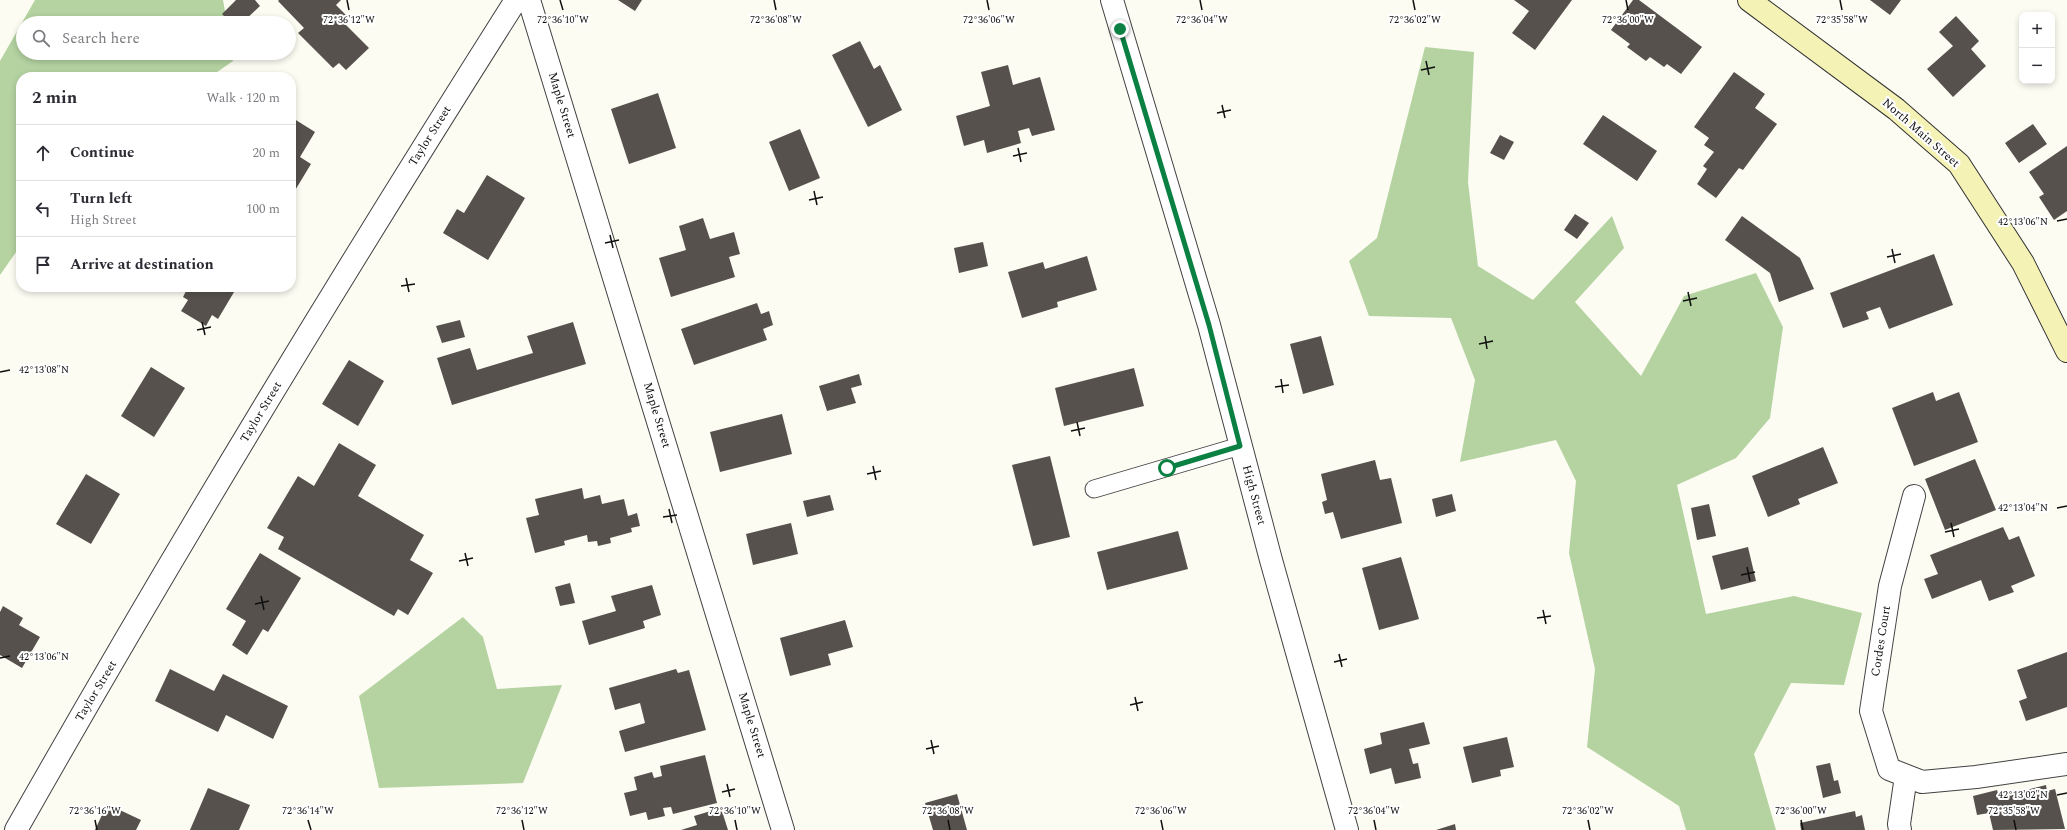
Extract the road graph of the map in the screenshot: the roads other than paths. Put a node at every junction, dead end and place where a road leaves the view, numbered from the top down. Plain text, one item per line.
1 (516, 0) edge
2 (529, 0) edge
3 (1112, 0) edge
4 (1759, 3) edge
5 (2067, 350) edge
6 (1240, 446) junction
7 (1094, 489) dead end
8 (1914, 496) dead end
9 (2067, 764) edge
10 (1906, 776) junction
11 (16, 830) edge
12 (783, 830) edge
13 (1347, 830) edge
14 (1900, 830) edge

1 - 11 street, Taylor Street
2 - 12 street, Maple Street
3 - 6 street, High Street
4 - 5 main road, North Main Street
6 - 7 lane
6 - 13 street, High Street
8 - 10 street, Cordes Court
9 - 10 street, Cordes Court
10 - 14 street

